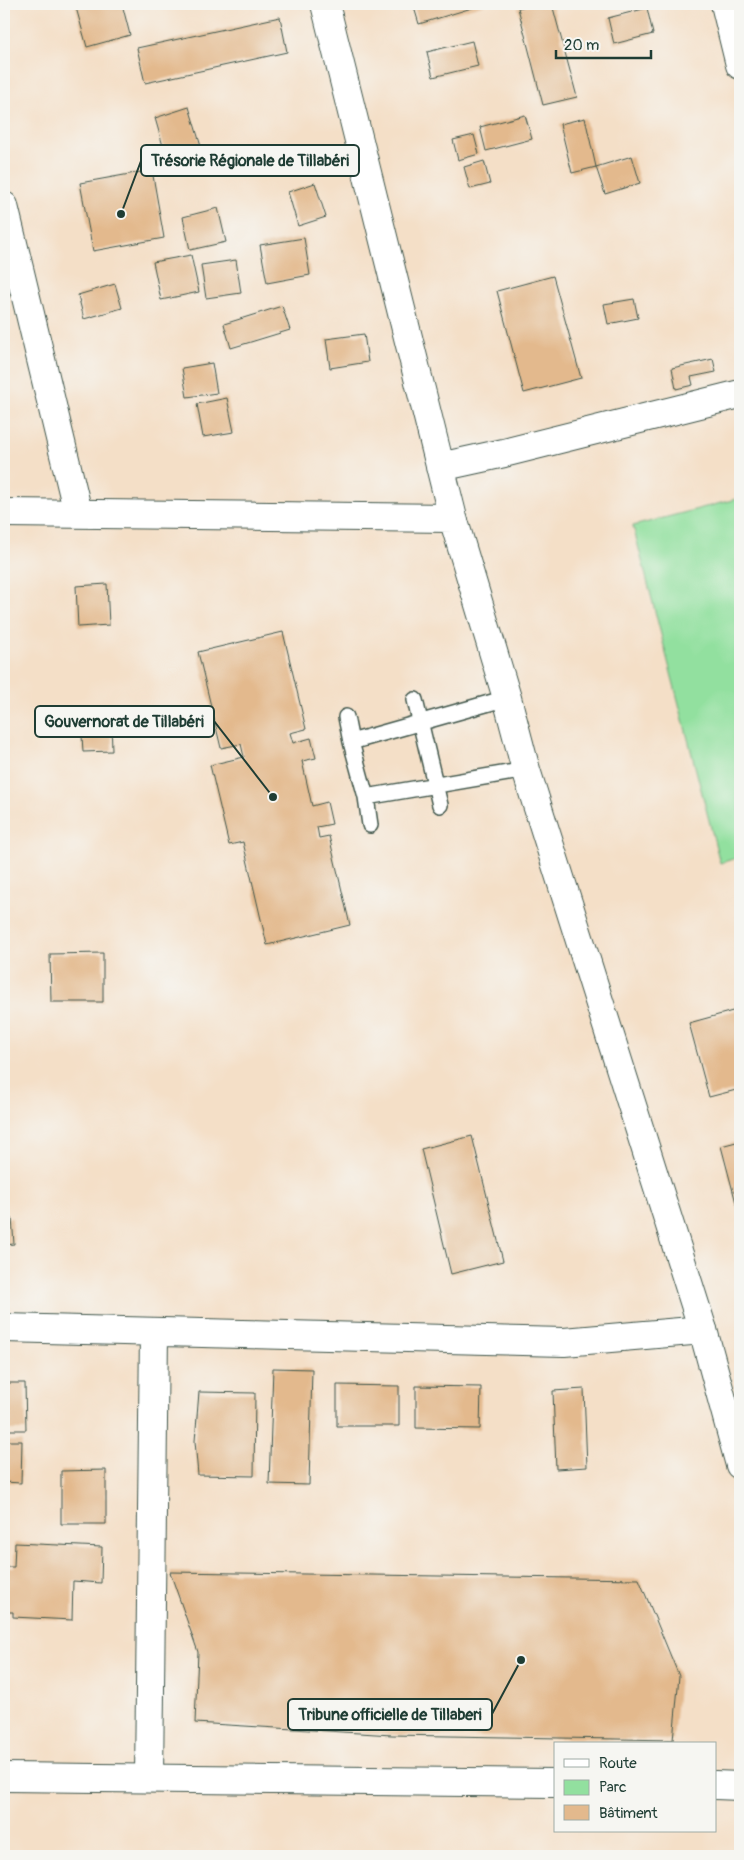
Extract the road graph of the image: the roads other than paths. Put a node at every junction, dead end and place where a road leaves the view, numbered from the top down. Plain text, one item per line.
1 (325, 4) edge
2 (725, 4) edge
3 (740, 65) edge
4 (4, 206) edge
5 (740, 394) edge
6 (440, 467) junction
7 (4, 512) edge
8 (78, 513) junction
9 (453, 518) junction
10 (507, 698) junction
11 (415, 700) dead end
12 (346, 717) dead end
13 (421, 723) junction
14 (350, 742) junction
15 (526, 770) junction
16 (436, 786) junction
17 (366, 797) junction
18 (440, 806) dead end
19 (370, 825) dead end
20 (4, 1328) edge
21 (703, 1330) junction
22 (154, 1332) junction
23 (740, 1465) edge
24 (4, 1778) edge
25 (149, 1778) junction
26 (554, 1783) edge
27 (716, 1785) edge
28 (740, 1786) edge

1 - 6 street
2 - 3 street
4 - 8 street
5 - 6 street
6 - 9 street
7 - 8 street
8 - 9 street
9 - 10 street
10 - 13 lane
10 - 15 street
11 - 13 lane
12 - 14 lane
13 - 14 lane
13 - 16 lane
14 - 17 lane
15 - 16 lane
15 - 21 street
16 - 17 lane
16 - 18 lane
17 - 19 lane
20 - 22 street
21 - 22 street
21 - 23 street
22 - 25 street
24 - 25 street
25 - 26 street
27 - 28 street

